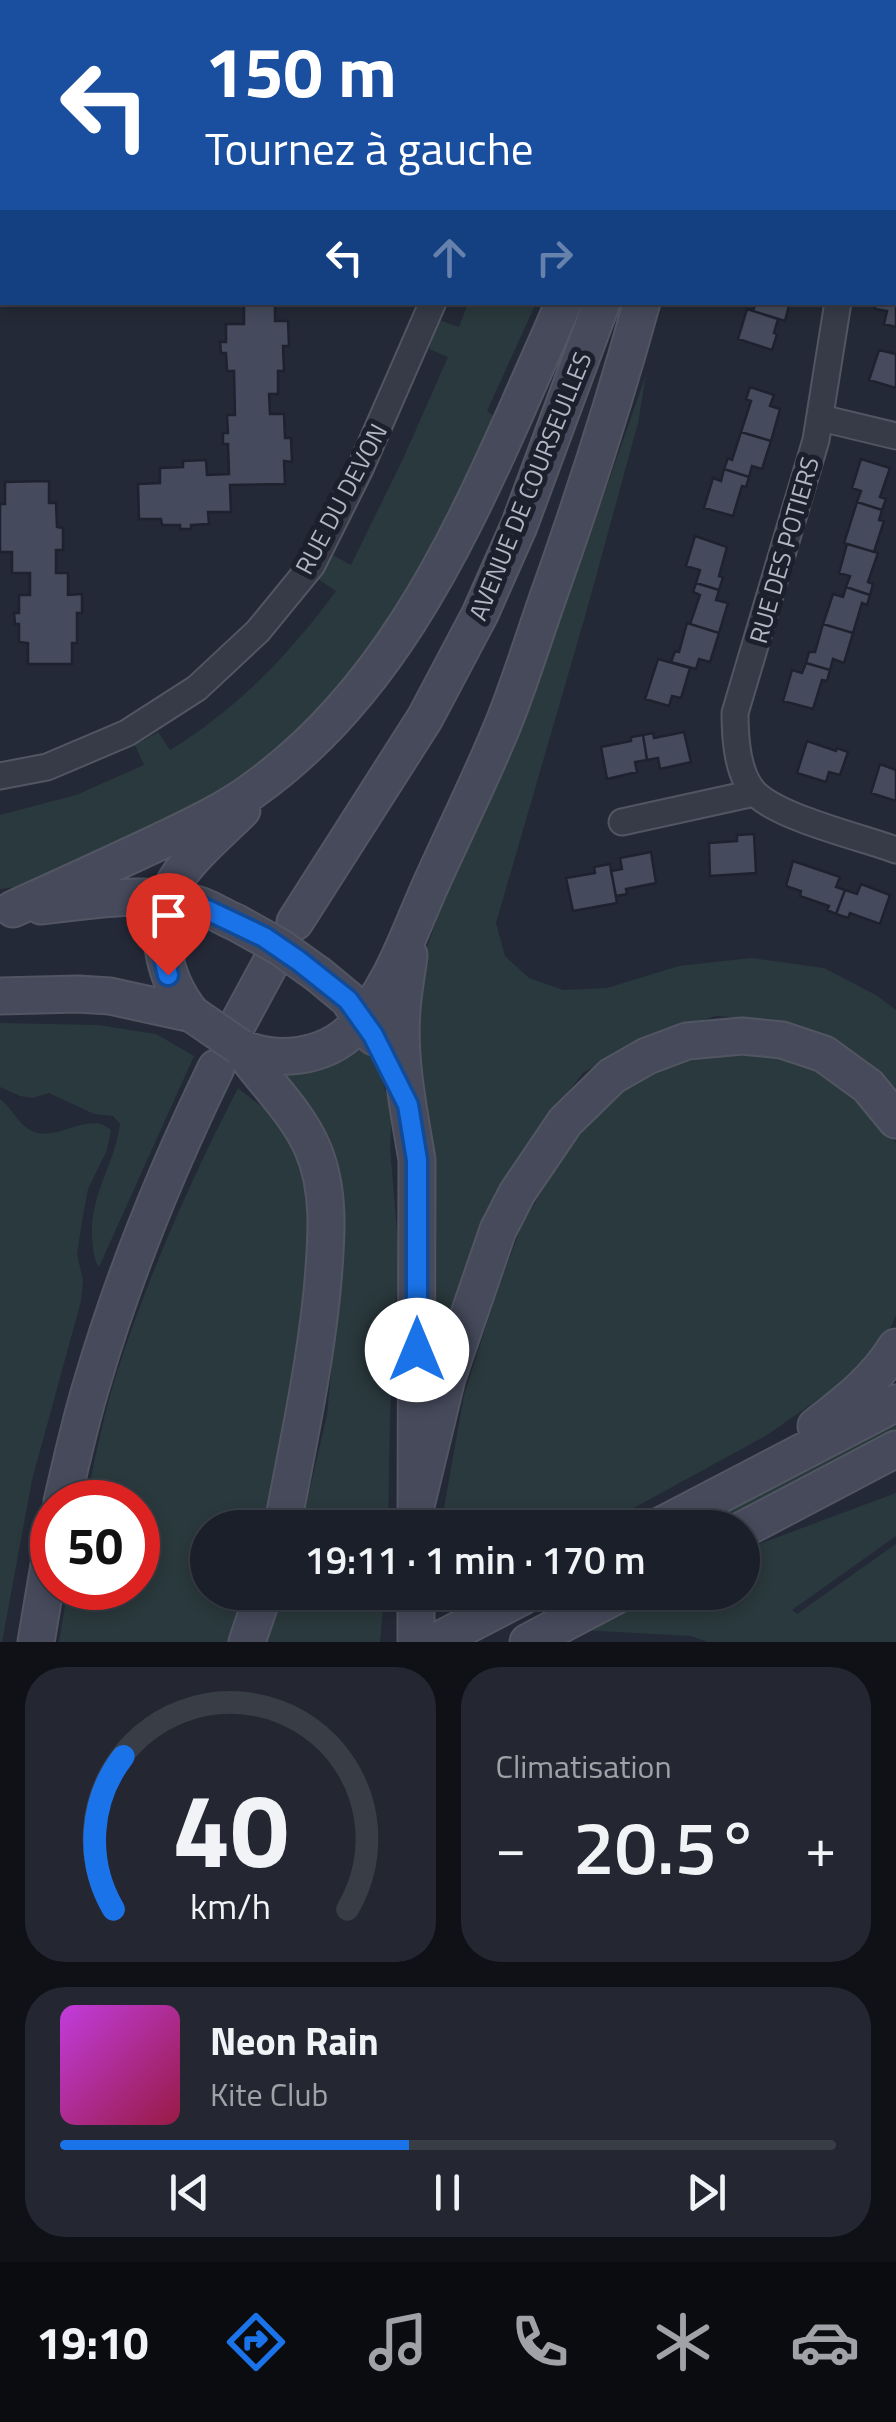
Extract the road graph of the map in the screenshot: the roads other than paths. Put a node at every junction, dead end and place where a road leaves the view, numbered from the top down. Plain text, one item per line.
1 (432, 305) edge
2 (563, 305) edge
3 (601, 305) edge
4 (641, 305) edge
5 (838, 305) edge
6 (821, 418) junction
7 (896, 436) edge
8 (284, 766) junction
9 (0, 776) edge
10 (754, 793) junction
11 (622, 822) dead end
12 (896, 850) edge
13 (167, 899) junction
14 (6, 910) edge
15 (415, 918) junction
16 (295, 922) dead end
17 (275, 955) dead end
18 (0, 996) edge
19 (184, 1010) junction
20 (362, 1018) junction
21 (238, 1051) junction
22 (408, 1105) junction
23 (896, 1120) edge
24 (896, 1347) edge
25 (896, 1402) edge
26 (896, 1449) edge
27 (68, 1480) edge
28 (744, 1482) junction
29 (285, 1510) edge
30 (417, 1510) edge
31 (418, 1510) edge
32 (690, 1510) edge
33 (760, 1521) edge
34 (41, 1610) edge
35 (258, 1610) edge
36 (416, 1610) edge
37 (496, 1610) edge
38 (589, 1610) edge
39 (36, 1642) edge
40 (248, 1642) edge
41 (416, 1642) edge
42 (435, 1642) edge
43 (528, 1642) edge

1 - 9 street, RUE DU DEVON
2 - 8 main road
3 - 16 main road, AVENUE DE COURSEULLES
4 - 15 main road
5 - 6 street, RUE DES POTIERS
6 - 7 street
6 - 10 street, RUE DES POTIERS
8 - 13 main road
8 - 14 main road
10 - 11 street
10 - 12 street
13 - 14 main road
13 - 19 main road
13 - 20 main road, bridge
15 - 20 main road
15 - 22 main road
17 - 21 main road
18 - 19 main road
19 - 21 main road, bridge
20 - 21 main road
20 - 22 main road
21 - 27 main road
21 - 29 main road
22 - 30 main road
23 - 31 main road
24 - 28 main road
25 - 28 main road
26 - 33 main road
28 - 32 main road
34 - 39 main road
35 - 40 main road
36 - 41 main road
37 - 42 main road
38 - 43 main road

